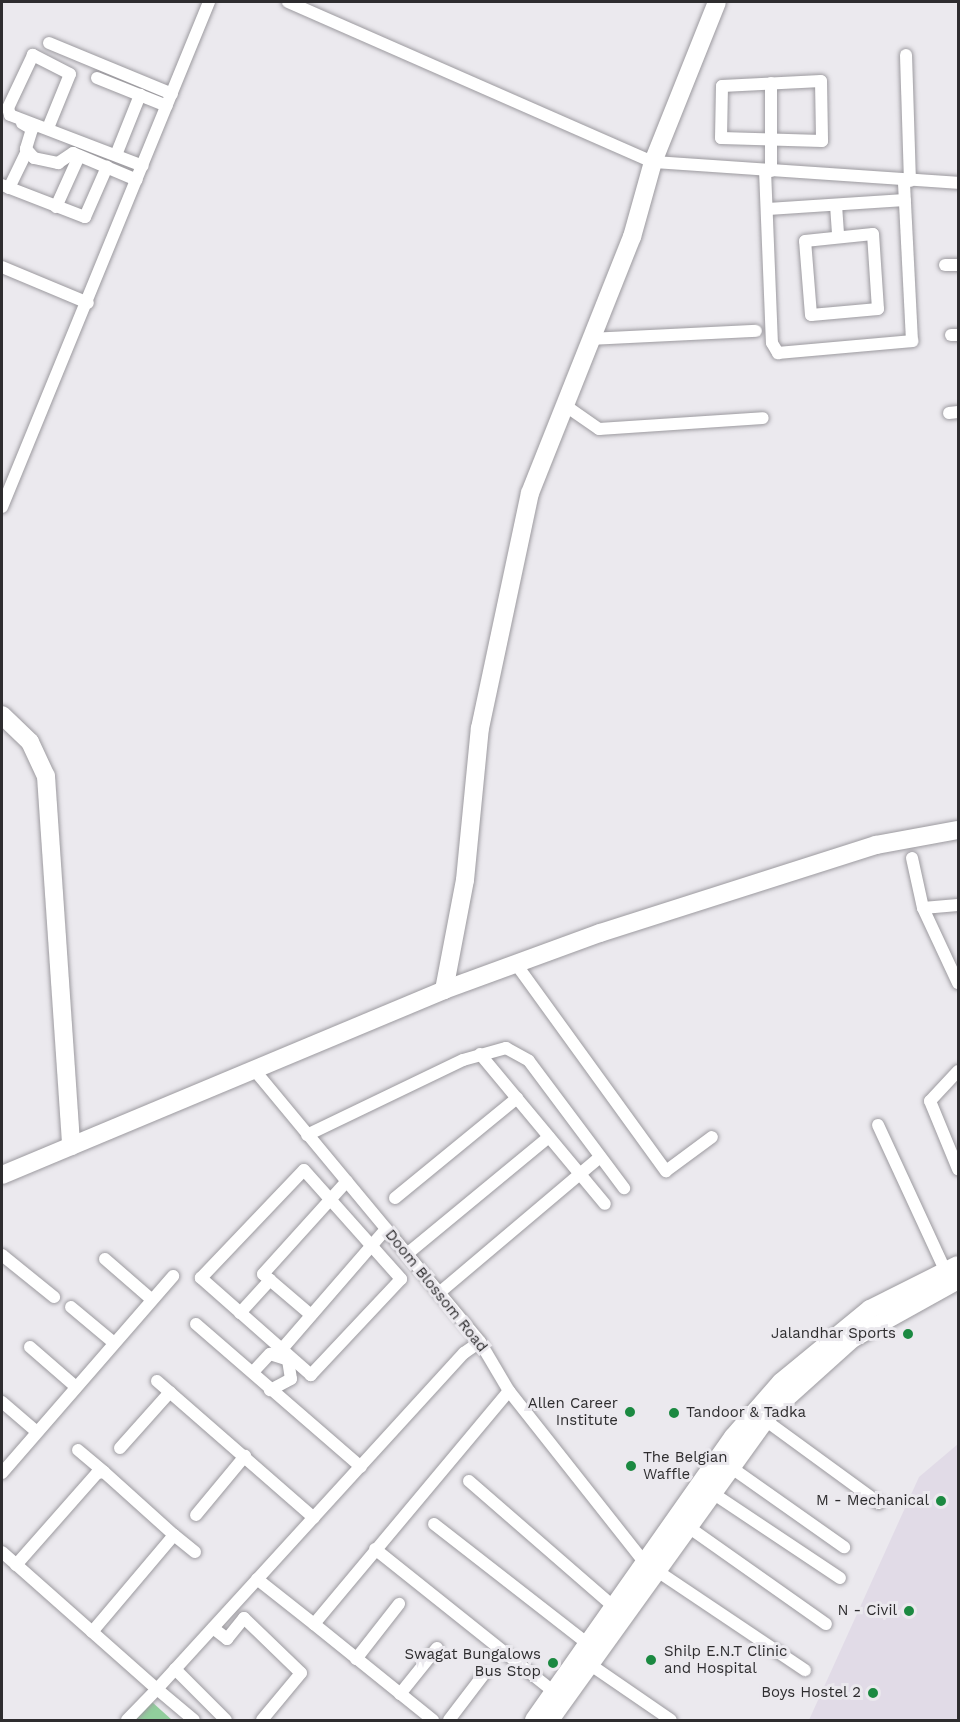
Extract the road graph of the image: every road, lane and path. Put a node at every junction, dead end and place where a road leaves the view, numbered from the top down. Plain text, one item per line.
1 (209, 2) edge
2 (288, 2) edge
3 (717, 2) edge
4 (49, 43) dead end
5 (906, 55) dead end
6 (97, 78) dead end
7 (771, 83) junction
8 (140, 95) junction
9 (169, 100) junction
10 (2, 116) edge
11 (48, 128) junction
12 (772, 141) junction
13 (27, 151) junction
14 (116, 155) junction
15 (79, 156) junction
16 (654, 162) junction
17 (143, 166) junction
18 (107, 167) junction
19 (768, 171) junction
20 (137, 180) junction
21 (907, 181) junction
22 (958, 183) edge
23 (5, 186) edge
24 (905, 200) junction
25 (836, 205) junction
26 (56, 207) junction
27 (768, 210) junction
28 (838, 236) junction
29 (958, 265) edge
30 (945, 266) dead end
31 (2, 267) edge
32 (88, 303) junction
33 (756, 331) dead end
34 (590, 339) junction
35 (563, 404) junction
36 (763, 418) dead end
37 (2, 507) edge
38 (2, 715) edge
39 (958, 830) edge
40 (912, 858) dead end
41 (958, 905) edge
42 (923, 908) junction
43 (516, 964) junction
44 (958, 983) edge
45 (444, 990) junction
46 (480, 1054) junction
47 (958, 1071) edge
48 (256, 1072) junction
49 (517, 1098) junction
50 (878, 1125) dead end
51 (308, 1135) junction
52 (549, 1137) junction
53 (712, 1137) dead end
54 (71, 1146) junction
55 (600, 1157) junction
56 (957, 1162) edge
57 (580, 1174) junction
58 (2, 1175) edge
59 (346, 1181) junction
60 (624, 1188) dead end
61 (395, 1198) dead end
62 (329, 1200) junction
63 (605, 1204) dead end
64 (386, 1229) junction
65 (370, 1249) junction
66 (407, 1254) junction
67 (2, 1255) edge
68 (105, 1258) dead end
69 (954, 1273) edge
70 (172, 1276) dead end
71 (270, 1280) junction
72 (439, 1293) junction
73 (54, 1297) dead end
74 (151, 1299) junction
75 (71, 1306) dead end
76 (240, 1312) junction
77 (311, 1316) junction
78 (196, 1324) dead end
79 (480, 1342) junction
80 (114, 1343) junction
81 (30, 1347) dead end
82 (282, 1349) junction
83 (253, 1372) junction
84 (157, 1382) dead end
85 (76, 1387) junction
86 (270, 1390) junction
87 (509, 1391) junction
88 (170, 1392) junction
89 (2, 1402) edge
90 (766, 1411) junction
91 (37, 1432) junction
92 (120, 1448) dead end
93 (78, 1450) dead end
94 (245, 1456) junction
95 (729, 1466) junction
96 (361, 1467) junction
97 (104, 1472) junction
98 (2, 1473) edge
99 (469, 1481) dead end
100 (711, 1492) junction
101 (879, 1503) dead end
102 (196, 1515) dead end
103 (315, 1518) junction
104 (434, 1524) dead end
105 (687, 1526) junction
106 (174, 1535) junction
107 (844, 1547) dead end
108 (375, 1549) junction
109 (2, 1552) edge
110 (195, 1552) dead end
111 (16, 1565) junction
112 (650, 1566) junction
113 (840, 1578) dead end
114 (257, 1580) junction
115 (399, 1604) dead end
116 (613, 1606) junction
117 (314, 1624) junction
118 (826, 1624) dead end
119 (213, 1628) junction
120 (92, 1632) junction
121 (437, 1648) dead end
122 (586, 1655) junction
123 (356, 1659) junction
124 (175, 1670) junction
125 (805, 1670) dead end
126 (484, 1674) dead end
127 (157, 1689) junction
128 (554, 1692) junction
129 (400, 1694) junction
130 (127, 1720) edge
131 (195, 1720) edge
132 (226, 1720) edge
133 (262, 1720) edge
134 (433, 1720) edge
135 (448, 1720) edge
136 (534, 1720) edge
137 (550, 1720) edge
138 (671, 1720) edge

1 - 9 street
2 - 16 street
3 - 16 street
4 - 9 street
5 - 21 street
6 - 8 street
7 - 12 street
7 - 12 street
7 - 12 street
8 - 9 street
8 - 14 street
9 - 17 street
10 - 13 street
11 - 11 street
11 - 14 street
12 - 19 street
13 - 15 street
13 - 23 street
14 - 17 street
15 - 18 street
15 - 26 street
16 - 19 street
16 - 34 street
17 - 20 street
18 - 20 street
18 - 26 street
19 - 21 street
19 - 27 street
20 - 32 street
21 - 22 street
21 - 24 street
23 - 26 street
24 - 25 street
24 - 27 street
25 - 27 street
25 - 28 street
28 - 28 street
29 - 30 street
31 - 32 street
32 - 37 street
33 - 34 street
34 - 35 street
35 - 36 street
35 - 45 street
38 - 54 street
39 - 43 street
40 - 42 street
41 - 42 street
42 - 44 street
43 - 45 street
43 - 53 street
45 - 48 street
46 - 49 street
46 - 51 street
46 - 55 street
47 - 56 street
48 - 51 street, Doom Blossom Road
48 - 54 street
49 - 52 street
49 - 61 street
50 - 69 street
51 - 59 street, Doom Blossom Road
52 - 57 street
52 - 66 street
54 - 58 street
55 - 57 street
55 - 60 street
57 - 63 street
57 - 72 street
59 - 62 street
59 - 64 street, Doom Blossom Road
62 - 65 street
62 - 71 street
62 - 76 street
64 - 65 street
64 - 66 street, Doom Blossom Road
65 - 77 street
65 - 82 street
66 - 72 street, Doom Blossom Road
67 - 73 street
68 - 74 street
69 - 90 street
70 - 74 street
71 - 76 street
71 - 77 street
72 - 79 street, Doom Blossom Road
74 - 80 street
75 - 80 street
76 - 82 street
77 - 82 street
78 - 83 street
79 - 87 street, Doom Blossom Road
79 - 96 street
80 - 85 street
81 - 85 street
83 - 86 street
83 - 86 street
84 - 88 street
85 - 91 street
86 - 96 street
87 - 108 street
87 - 112 street, Doom Blossom Road
88 - 92 street
88 - 94 street
89 - 91 street
90 - 95 street
90 - 101 street
90 - 112 street
91 - 98 street
93 - 97 street
94 - 102 street
94 - 103 street
95 - 100 street
95 - 107 street
96 - 103 street
97 - 106 street
97 - 111 street
99 - 116 street
100 - 105 street
100 - 113 street
103 - 114 street
104 - 122 street
105 - 112 street
105 - 118 street
106 - 110 street
106 - 120 street
108 - 117 street
108 - 128 street
109 - 111 street
111 - 120 street
112 - 116 street
112 - 122 street
112 - 125 street, Doom Blossom Road
114 - 117 street
114 - 119 street
115 - 123 street
116 - 122 street
117 - 123 street
119 - 124 street
119 - 133 street
120 - 127 street
121 - 129 street
122 - 128 street
122 - 137 street
122 - 138 street
123 - 129 street
124 - 127 street
124 - 132 street
126 - 135 street
127 - 130 street
127 - 131 street
128 - 136 street
129 - 134 street

